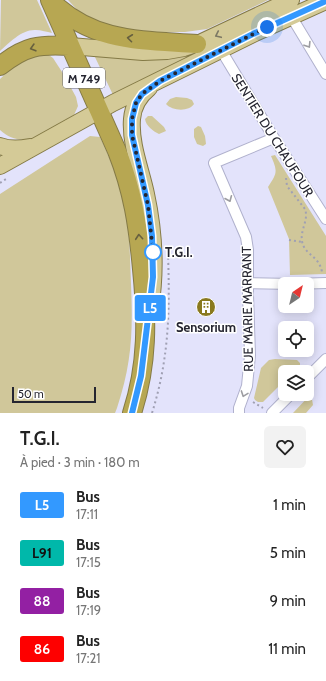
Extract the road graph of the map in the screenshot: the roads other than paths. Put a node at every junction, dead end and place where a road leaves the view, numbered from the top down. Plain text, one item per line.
1 (50, 0) edge
2 (291, 0) edge
3 (314, 0) edge
4 (326, 2) edge
5 (291, 16) junction
6 (197, 44) junction
7 (70, 46) junction
8 (221, 50) junction
9 (0, 66) edge
10 (326, 74) edge
11 (160, 81) junction
12 (99, 111) junction
13 (274, 138) junction
14 (41, 144) junction
15 (0, 146) edge
16 (0, 166) edge
17 (326, 219) edge
18 (248, 283) junction
19 (325, 283) edge
20 (146, 332) junction
21 (326, 359) edge
22 (314, 371) edge
23 (282, 401) edge
24 (268, 411) edge
25 (132, 413) edge
26 (239, 413) edge

6 -> 1 highway
1 - 7 highway, M 749
2 -> 6 main road
3 - 8 street
4 - 5 main road
5 - 8 main road
5 -> 10 street
6 - 7 main road
7 -> 9 highway
7 - 12 highway, M 749
8 - 11 main road
8 - 13 street, SENTIER DU CHAUFOUR
11 - 12 main road
11 - 20 main road
12 - 14 main road
20 -> 12 highway
13 - 17 street, SENTIER DU CHAUFOUR
13 -> 18 street, RUE MARIE MARRANT
14 - 15 main road
14 - 16 main road
18 - 19 street
18 -> 26 street, RUE MARIE MARRANT
20 - 25 highway
21 - 22 street
23 - 24 street

